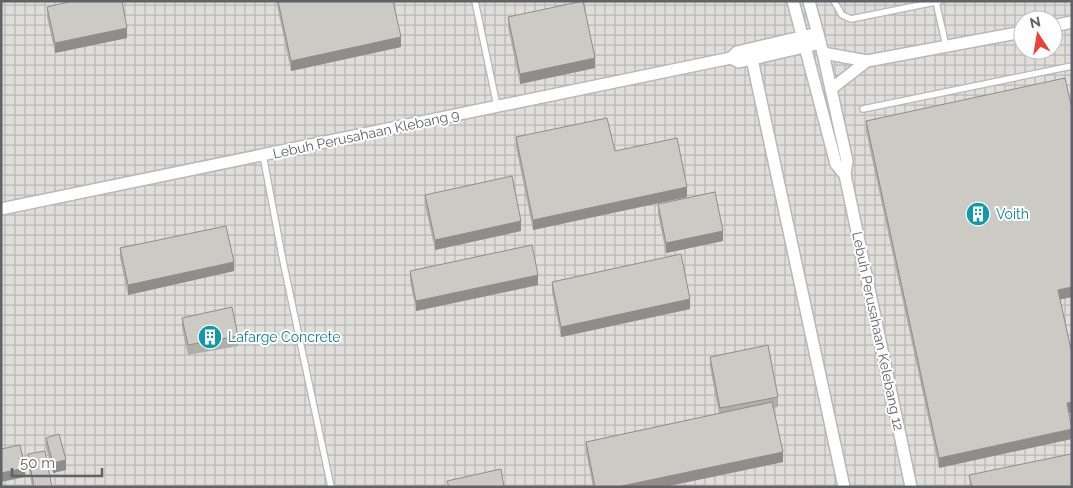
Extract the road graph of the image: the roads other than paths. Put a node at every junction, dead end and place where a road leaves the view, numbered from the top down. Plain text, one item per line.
1 (475, 1) edge
2 (793, 1) edge
3 (809, 1) edge
4 (834, 1) edge
5 (938, 2) edge
6 (1013, 34) edge
7 (805, 42) junction
8 (821, 43) junction
9 (946, 48) junction
10 (731, 58) junction
11 (752, 59) junction
12 (867, 62) junction
13 (1072, 66) edge
14 (832, 89) junction
15 (498, 106) junction
16 (863, 109) dead end
17 (263, 155) junction
18 (845, 175) junction
19 (1, 209) edge
20 (331, 487) edge
21 (844, 487) edge
22 (911, 487) edge

1 - 15 lane
2 - 7 street, Lebuh Perusahaan Kelebang 12
3 - 8 street, Lebuh Perusahaan Kelebang 12
4 - 5 lane
5 - 9 lane
6 - 9 street
7 - 8 street, Lebuh Perusahaan Klebang 9
7 - 10 street, Lebuh Perusahaan Klebang 9
7 - 11 street, Lebuh Perusahaan Klebang 9
7 - 18 street, Lebuh Perusahaan Kelebang 12
8 - 12 street
8 - 14 street, Lebuh Perusahaan Kelebang 12
9 - 12 street
10 - 11 street, Lebuh Perusahaan Klebang 9
10 - 15 street, Lebuh Perusahaan Klebang 9
11 - 21 street
12 - 14 street
13 - 16 lane
14 - 18 street, Lebuh Perusahaan Kelebang 12
15 - 17 street, Lebuh Perusahaan Klebang 9
17 - 19 street, Lebuh Perusahaan Klebang 9
17 - 20 lane
18 - 22 street, Lebuh Perusahaan Kelebang 12

